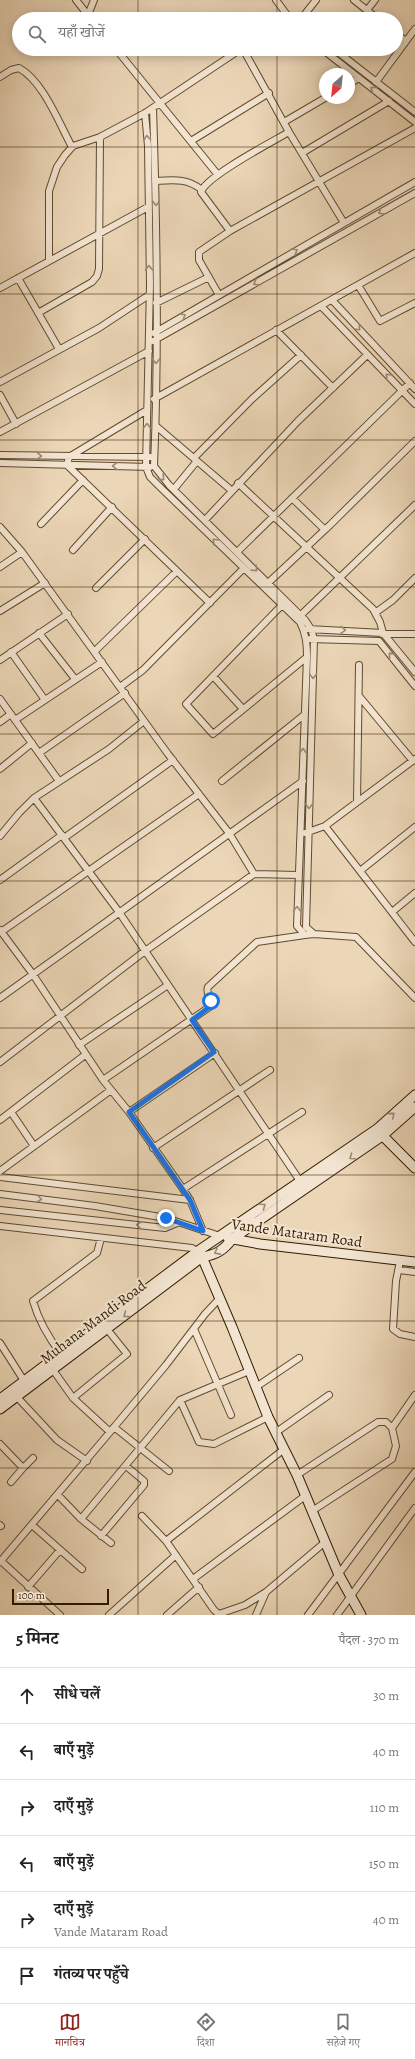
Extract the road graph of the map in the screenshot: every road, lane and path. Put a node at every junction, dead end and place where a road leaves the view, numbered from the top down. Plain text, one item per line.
1 (76, 0) edge
2 (94, 0) edge
3 (276, 0) edge
4 (316, 0) edge
5 (354, 0) edge
6 (375, 0) edge
7 (367, 10) junction
8 (86, 12) edge
9 (91, 12) edge
10 (285, 12) edge
11 (307, 12) edge
12 (369, 12) edge
13 (415, 29) edge
14 (403, 39) edge
15 (406, 41) junction
16 (403, 45) edge
17 (122, 56) edge
18 (231, 56) edge
19 (246, 56) edge
20 (331, 56) edge
21 (343, 56) edge
22 (395, 56) edge
23 (0, 77) edge
24 (359, 78) junction
25 (355, 80) edge
26 (376, 82) junction
27 (269, 93) junction
28 (389, 101) junction
29 (161, 102) junction
30 (319, 102) edge
31 (153, 108) junction
32 (415, 112) edge
33 (145, 113) junction
34 (284, 122) junction
35 (415, 122) edge
36 (415, 128) edge
37 (289, 132) junction
38 (100, 137) junction
39 (191, 141) junction
40 (72, 147) junction
41 (302, 153) junction
42 (218, 175) junction
43 (155, 181) junction
44 (318, 181) junction
45 (415, 182) edge
46 (202, 190) junction
47 (415, 193) edge
48 (148, 207) junction
49 (344, 223) junction
50 (230, 231) junction
51 (100, 235) junction
52 (415, 253) edge
53 (49, 261) junction
54 (209, 277) junction
55 (18, 278) junction
56 (358, 285) junction
57 (0, 288) edge
58 (150, 294) junction
59 (219, 295) junction
60 (332, 300) junction
61 (415, 302) edge
62 (156, 303) junction
63 (321, 306) junction
64 (38, 313) junction
65 (276, 330) junction
66 (156, 331) junction
67 (149, 336) junction
68 (156, 339) junction
69 (149, 343) junction
70 (59, 349) junction
71 (149, 351) junction
72 (367, 354) junction
73 (300, 355) junction
74 (0, 382) edge
75 (410, 383) junction
76 (333, 388) junction
77 (415, 389) edge
78 (402, 390) junction
79 (0, 395) edge
80 (156, 398) junction
81 (148, 403) junction
82 (415, 404) edge
83 (148, 410) junction
84 (16, 424) junction
85 (156, 426) junction
86 (0, 432) edge
87 (415, 441) edge
88 (0, 455) edge
89 (69, 457) junction
90 (151, 457) junction
91 (195, 460) junction
92 (0, 463) edge
93 (67, 465) junction
94 (154, 466) junction
95 (146, 467) junction
96 (83, 480) junction
97 (238, 483) junction
98 (174, 489) junction
99 (231, 490) junction
100 (292, 498) junction
101 (415, 505) edge
102 (112, 508) junction
103 (274, 516) junction
104 (205, 520) junction
105 (41, 524) dead end
106 (0, 527) edge
107 (325, 530) junction
108 (145, 539) junction
109 (306, 547) junction
110 (73, 550) dead end
111 (22, 552) junction
112 (237, 552) junction
113 (0, 567) edge
114 (243, 569) junction
115 (177, 571) junction
116 (339, 578) junction
117 (415, 578) edge
118 (268, 582) junction
119 (45, 583) junction
120 (96, 588) dead end
121 (210, 603) junction
122 (282, 605) junction
123 (0, 611) edge
124 (375, 613) junction
125 (68, 614) junction
126 (301, 615) junction
127 (311, 629) junction
128 (304, 630) junction
129 (39, 633) junction
130 (383, 633) junction
131 (415, 634) edge
132 (307, 639) junction
133 (314, 639) junction
134 (379, 641) junction
135 (95, 651) junction
136 (11, 652) junction
137 (307, 657) junction
138 (0, 660) edge
139 (102, 662) junction
140 (359, 665) dead end
141 (415, 672) edge
142 (213, 676) junction
143 (76, 679) junction
144 (415, 686) edge
145 (120, 687) junction
146 (125, 694) junction
147 (359, 696) junction
148 (0, 699) edge
149 (45, 700) junction
150 (243, 709) junction
151 (11, 714) junction
152 (304, 715) junction
153 (15, 720) junction
154 (144, 721) junction
155 (0, 722) edge
156 (32, 743) junction
157 (39, 753) junction
158 (173, 760) junction
159 (414, 760) edge
160 (0, 769) edge
161 (309, 778) junction
162 (59, 781) junction
163 (222, 781) dead end
164 (302, 782) junction
165 (199, 794) junction
166 (34, 798) junction
167 (357, 802) junction
168 (325, 826) junction
169 (415, 827) edge
170 (300, 832) junction
171 (229, 833) junction
172 (308, 833) junction
173 (0, 836) edge
174 (63, 837) junction
175 (360, 871) junction
176 (89, 872) junction
177 (254, 874) junction
178 (298, 875) junction
179 (0, 880) edge
180 (415, 893) edge
181 (119, 912) junction
182 (392, 912) junction
183 (1, 931) edge
184 (314, 934) junction
185 (305, 935) junction
186 (3, 939) edge
187 (415, 942) edge
188 (145, 951) junction
189 (32, 973) junction
190 (168, 985) junction
191 (0, 998) edge
192 (415, 998) edge
193 (60, 1015) junction
194 (192, 1020) junction
195 (79, 1045) junction
196 (214, 1052) junction
197 (85, 1055) junction
198 (0, 1062) edge
199 (270, 1070) dead end
200 (103, 1080) junction
201 (111, 1090) junction
202 (240, 1090) junction
203 (415, 1095) edge
204 (415, 1106) edge
205 (11, 1112) junction
206 (129, 1112) junction
207 (302, 1112) dead end
208 (0, 1120) edge
209 (379, 1132) junction
210 (270, 1133) junction
211 (34, 1146) junction
212 (153, 1148) junction
213 (415, 1168) edge
214 (0, 1171) edge
215 (0, 1178) edge
216 (300, 1181) junction
217 (183, 1189) junction
218 (0, 1194) edge
219 (190, 1200) junction
220 (0, 1210) edge
221 (177, 1223) junction
222 (0, 1226) edge
223 (203, 1231) junction
224 (220, 1236) junction
225 (101, 1238) junction
226 (232, 1239) junction
227 (200, 1254) junction
228 (415, 1262) edge
229 (400, 1266) junction
230 (415, 1272) edge
231 (219, 1299) junction
232 (107, 1329) junction
233 (194, 1329) junction
234 (415, 1337) edge
235 (0, 1343) edge
236 (2, 1353) edge
237 (61, 1354) junction
238 (299, 1358) dead end
239 (53, 1370) junction
240 (249, 1371) junction
241 (218, 1384) junction
242 (27, 1385) junction
243 (256, 1387) junction
244 (329, 1395) dead end
245 (415, 1395) edge
246 (17, 1397) junction
247 (73, 1398) junction
248 (0, 1399) edge
249 (180, 1400) junction
250 (0, 1409) edge
251 (231, 1415) dead end
252 (268, 1417) junction
253 (114, 1427) junction
254 (392, 1428) junction
255 (110, 1432) junction
256 (275, 1433) junction
257 (0, 1444) edge
258 (140, 1447) junction
259 (283, 1450) junction
260 (33, 1458) dead end
261 (87, 1461) junction
262 (126, 1466) junction
263 (23, 1468) junction
264 (169, 1471) dead end
265 (415, 1472) edge
266 (297, 1475) junction
267 (11, 1482) dead end
268 (58, 1495) junction
269 (305, 1496) junction
270 (415, 1508) edge
271 (312, 1511) junction
272 (142, 1516) dead end
273 (81, 1518) junction
274 (32, 1525) junction
275 (102, 1536) junction
276 (166, 1541) junction
277 (111, 1543) dead end
278 (324, 1543) junction
279 (60, 1550) junction
280 (176, 1554) junction
281 (1, 1562) edge
282 (82, 1569) dead end
283 (339, 1575) junction
284 (193, 1578) junction
285 (28, 1587) junction
286 (199, 1587) junction
287 (266, 1592) junction
288 (351, 1597) junction
289 (259, 1613) edge
290 (220, 1614) edge
291 (60, 1615) edge
292 (109, 1615) edge
293 (167, 1615) edge
294 (308, 1615) edge
295 (338, 1615) edge
296 (361, 1615) edge

1 - 8 street
2 - 9 street
3 - 10 street
4 - 11 street
5 - 7 street
6 - 7 street
7 - 12 street
13 - 15 street
14 - 15 street
15 - 16 street
17 - 29 street
18 - 29 street
19 - 27 street
20 - 24 street
21 - 26 street
22 - 26 street
23 - 40 street
24 - 25 street
28 -> 24 street
26 - 32 street
27 - 34 street
27 - 39 street
28 - 35 street
28 - 41 street
29 - 31 street
29 - 39 street
30 - 34 street
31 - 33 street
31 - 43 street
33 - 38 street
48 -> 33 street
34 - 37 street
36 - 44 street
37 - 41 street
37 - 42 street
38 - 40 street
38 - 51 street
39 - 42 street
40 - 53 street
41 - 44 street
42 - 46 street
43 - 46 street
43 -> 62 street
44 - 49 street
44 - 50 street
45 - 49 street
46 - 50 street
47 -> 68 street
48 - 51 street
58 -> 48 street
59 -> 49 street
50 - 54 street
51 - 53 street
51 - 64 street
52 - 56 street
53 - 55 street
54 - 59 street
54 - 62 street
55 - 57 street
55 - 64 street
56 - 60 street
56 - 61 street
58 - 67 street
58 - 70 street
66 -> 59 street
60 - 63 street
60 -> 75 street
62 - 66 street
63 - 65 street
63 - 72 street
64 - 70 street
65 - 73 street
65 - 80 street
66 - 67 street
66 - 68 street
67 - 69 street
68 - 69 street
68 -> 80 street
69 - 71 street
70 - 74 street
71 - 81 street
71 - 84 street
72 - 76 street
78 -> 72 street
73 - 76 street
73 - 91 street
75 - 77 street
75 - 78 street
76 - 97 street
78 - 82 street
78 - 100 street
79 - 84 street
80 - 81 street
80 - 85 street
81 - 83 street
83 - 89 street
90 -> 83 street
84 - 86 street
85 - 90 street
85 - 91 street
87 - 107 street
88 -> 89 street
89 - 90 street
89 - 93 street
90 - 94 street
90 - 95 street
91 - 98 street
91 - 99 street
92 - 93 street
95 -> 93 street
93 - 96 street
94 - 95 street
94 -> 98 street
114 -> 95 street
96 - 102 street
96 - 105 street
97 - 99 street
97 - 103 street
98 - 104 street
99 - 104 street
100 - 103 street
100 - 107 street
101 - 116 street
102 - 108 street
102 - 110 street
103 - 109 street
103 - 112 street
104 - 112 street
106 - 111 street
107 - 109 street
108 - 115 street
108 - 120 street
109 - 116 street
109 - 118 street
111 - 113 street
111 - 119 street
112 -> 118 street
114 - 121 street
114 - 122 street
115 - 121 street
115 - 135 street
116 - 124 street
116 - 126 street
117 - 124 street
118 - 126 street
119 - 123 street
119 - 125 street
121 - 145 street
122 - 128 street
122 - 142 street
124 - 130 street
125 - 129 street
125 - 135 street
126 - 127 street
127 - 128 street
127 -> 130 street
127 - 133 street
128 - 132 street
129 - 136 street
129 - 143 street
130 - 131 street
130 - 134 street
130 - 141 street
132 - 133 street
132 - 137 street
133 - 134 street
133 -> 161 street
144 -> 134 street
135 - 139 street
136 - 138 street
136 - 149 street
137 - 150 street
137 - 152 street
139 - 143 street
139 - 145 street
140 - 147 street
142 - 150 street
142 - 150 street
143 - 149 street
145 - 146 street
146 - 154 street
146 - 157 street
147 - 159 street
147 - 167 street
148 - 151 street
149 - 153 street
151 - 153 street
151 - 155 street
152 - 163 street
164 -> 152 street
153 - 156 street
154 - 158 street
154 - 162 street
156 - 157 street
156 - 160 street
157 - 162 street
158 - 165 street
158 - 174 street
159 - 167 street
161 - 164 street
161 -> 172 street
162 - 166 street
164 - 170 street
164 - 171 street
165 - 171 street
165 - 176 street
166 - 173 street
166 - 174 street
167 - 168 street
168 - 172 street
168 - 175 street
169 - 175 street
170 - 172 street
170 - 178 street
171 - 177 street
171 - 181 street
172 - 184 street
174 - 176 street
174 - 179 street
175 - 182 street
176 - 181 street
176 - 183 street
177 - 178 street
177 - 188 street
185 -> 178 street
180 - 182 street
181 - 188 street
181 - 189 street
182 - 187 street
183 - 186 street
184 - 185 street
184 - 192 street
185 - 194 street
186 - 189 street
188 - 190 street
188 - 193 street
189 - 191 street
189 - 193 street
190 - 194 street
190 - 195 street
193 - 195 street
193 - 198 street
194 - 196 street
194 - 200 street
195 - 197 street
196 - 202 street
196 - 206 street
197 - 200 street
197 - 205 street
199 - 202 street
200 - 201 street
201 - 206 street
201 - 211 street
202 - 210 street
202 - 212 street
209 -> 203 main road
204 - 209 main road
205 - 208 street
205 - 211 street
206 - 212 street
207 - 210 street
209 - 213 main road
209 - 216 main road
209 -> 226 main road
210 - 216 street
210 - 217 street
211 - 214 street
212 - 217 street
215 - 219 street
224 -> 216 main road
217 - 219 street
218 -> 221 street, Vande Mataram Road
219 - 223 street
221 -> 220 street, Vande Mataram Road
221 - 223 street, Vande Mataram Road
222 - 225 street
223 - 224 street, Vande Mataram Road
224 - 226 main road, Vande Mataram Road
224 - 227 main road
225 - 227 street
225 - 237 street
226 -> 227 main road
226 - 229 main road, Vande Mataram Road
227 - 231 main road
227 -> 232 main road, Muhana Mandi Road
227 - 237 main road
228 - 229 main road, Vande Mataram Road
229 - 230 street
229 - 234 street
231 - 233 street
231 - 240 main road
232 - 239 main road, Muhana Mandi Road
232 - 247 street
233 - 241 street
233 - 253 street
235 - 236 street
236 - 242 street
237 - 242 main road
238 - 243 street
239 - 242 main road, Muhana Mandi Road
239 - 247 street
240 - 241 street
240 - 243 main road
241 - 249 street
241 - 251 street
242 - 246 main road, Muhana Mandi Road
242 - 248 main road
243 - 252 main road
244 - 256 street
245 - 254 street
246 - 250 main road, Muhana Mandi Road
246 - 261 street
247 - 255 street
249 - 252 street
249 - 258 street
252 - 256 main road
253 - 255 street
253 - 258 street
254 - 266 street
254 - 271 street
255 - 261 street
256 - 259 main road
257 - 263 street
258 - 262 street
258 - 264 street
259 - 266 main road
259 - 276 street
260 - 263 street
261 - 268 street
262 - 273 street
262 - 275 street
263 - 267 street
265 - 283 street
266 - 269 main road
268 - 273 street
268 - 274 street
269 - 271 main road
269 - 284 street
270 - 288 street
271 - 278 main road
272 - 276 street
273 - 275 street
274 - 279 street
274 - 281 street
275 - 277 street
276 - 280 street
278 - 283 main road
278 - 287 street
279 - 282 street
279 - 285 street
280 - 284 street
280 - 292 street
281 - 285 street
283 - 288 main road
283 - 294 street
284 - 286 street
285 - 291 street
286 - 290 street
286 - 293 street
287 - 289 street
287 - 290 street
288 - 295 street
288 - 296 main road

